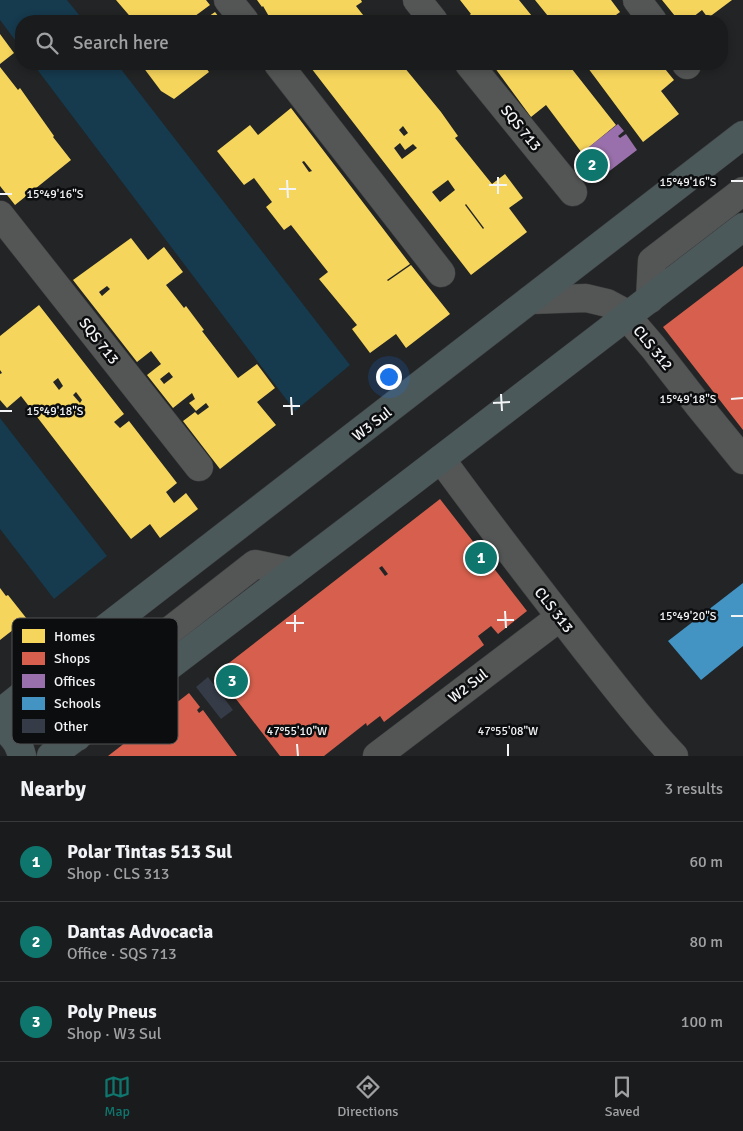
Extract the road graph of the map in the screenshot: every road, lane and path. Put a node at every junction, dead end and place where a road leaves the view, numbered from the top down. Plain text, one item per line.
1 (228, 0) edge
2 (417, 0) edge
3 (637, 0) edge
4 (240, 15) edge
5 (429, 15) edge
6 (648, 15) edge
7 (283, 70) edge
8 (474, 70) edge
9 (743, 136) edge
10 (743, 191) edge
11 (573, 192) dead end
12 (0, 215) edge
13 (743, 227) edge
14 (441, 274) dead end
15 (650, 299) junction
16 (530, 300) junction
17 (628, 316) junction
18 (441, 459) junction
19 (743, 460) edge
20 (199, 467) dead end
21 (560, 617) junction
22 (119, 618) edge
23 (178, 660) edge
24 (12, 704) edge
25 (0, 713) edge
26 (0, 727) edge
27 (12, 736) edge
28 (18, 744) edge
29 (67, 744) edge
30 (22, 756) edge
31 (51, 756) edge
32 (377, 756) edge
33 (674, 756) edge

1 - 4 street
2 - 5 street
3 - 6 street
7 - 14 street
8 - 11 street, SQS 713
9 - 16 main road, W3 Sul
10 - 15 street
12 - 20 street, SQS 713
13 - 15 main road
15 - 17 main road
16 - 17 street, CLS 312
16 - 22 main road, W3 Sul
17 - 18 main road
17 - 19 street, CLS 312
18 - 21 street, CLS 313
18 - 23 main road
21 - 32 street, W2 Sul
21 - 33 street, CLS 313
24 - 25 main road, W3 Sul
26 - 27 main road
28 - 30 main road
29 - 31 main road

